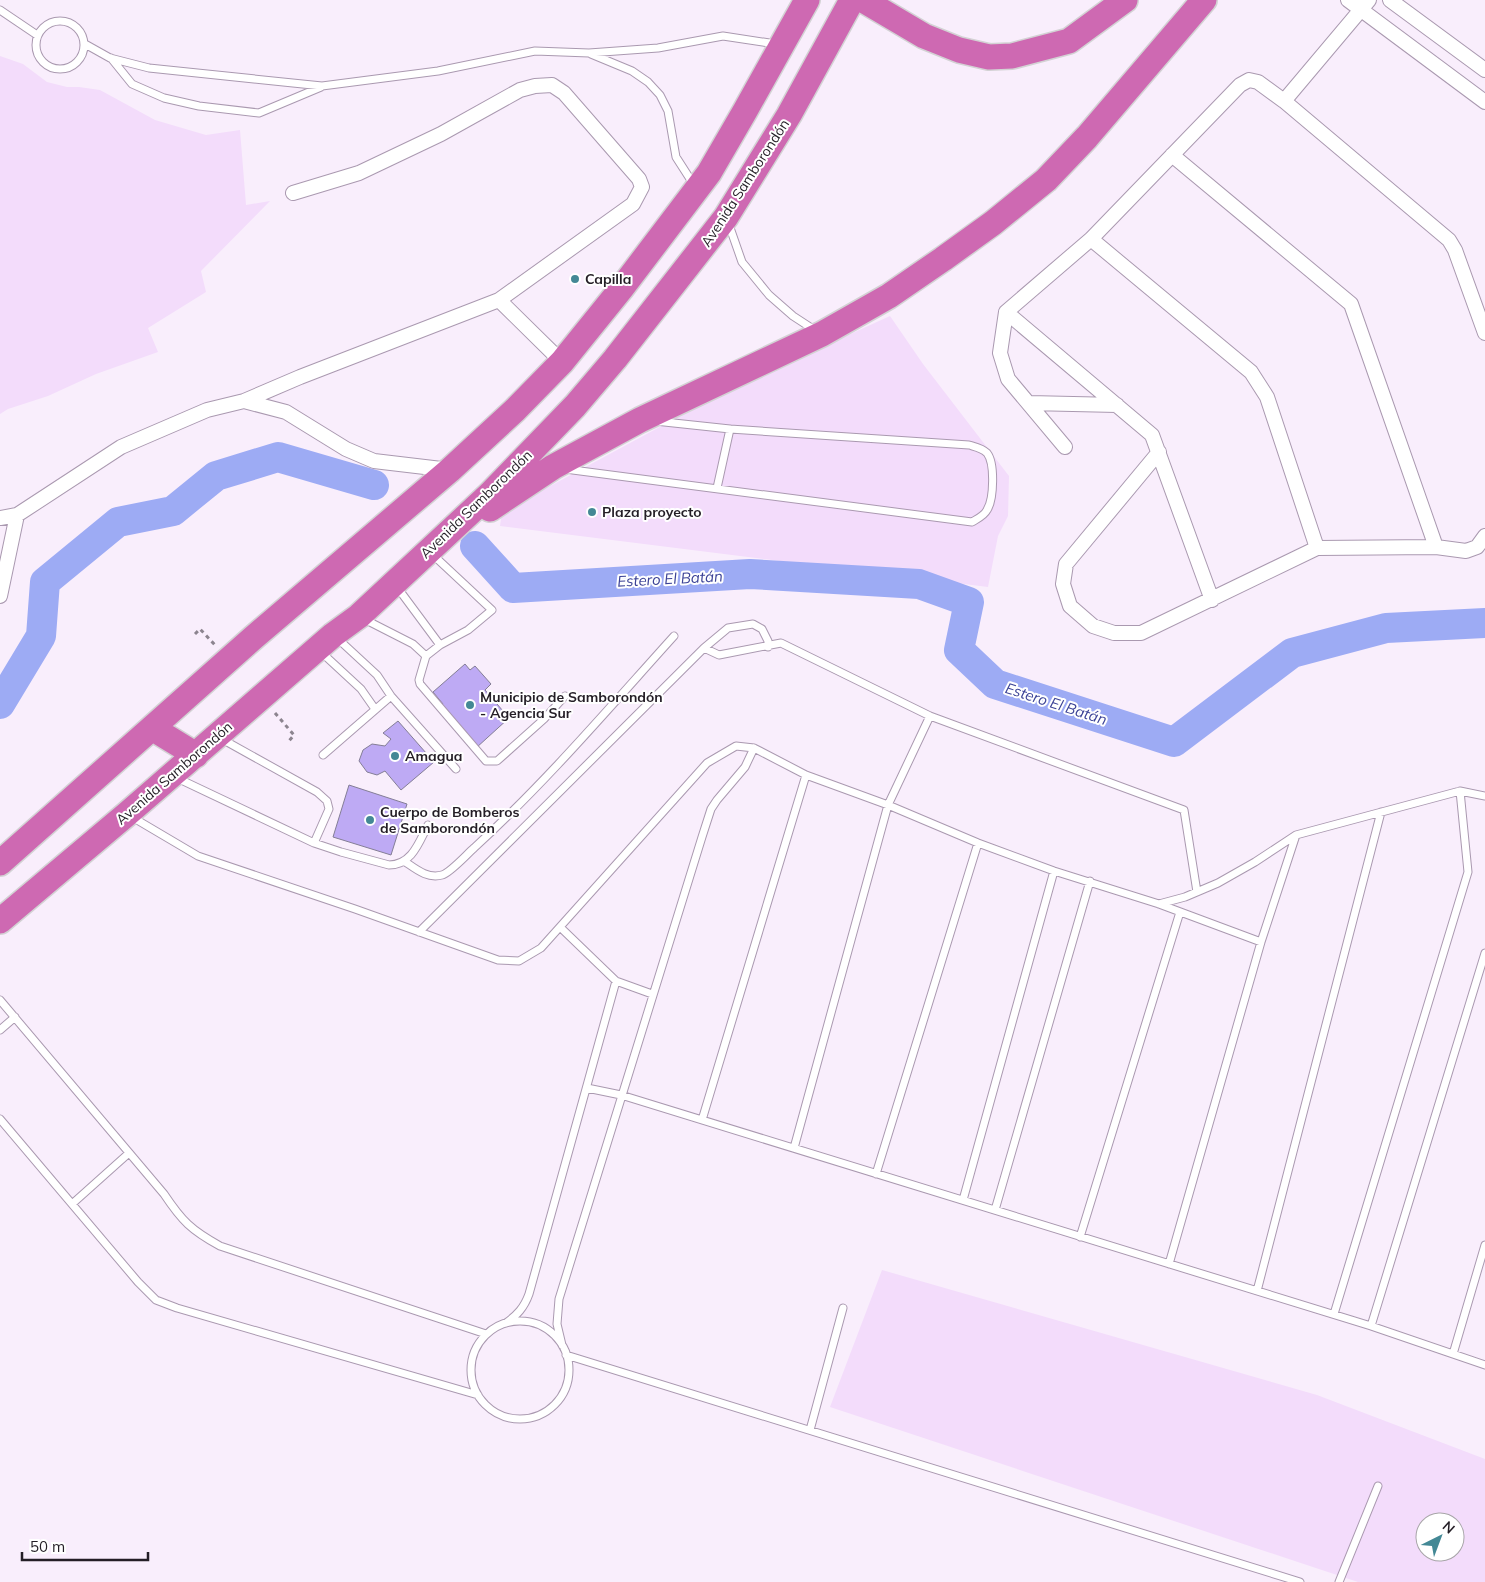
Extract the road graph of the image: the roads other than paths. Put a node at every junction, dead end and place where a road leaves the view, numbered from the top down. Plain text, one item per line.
1 (807, 0) edge
2 (852, 0) edge
3 (863, 0) edge
4 (1104, 0) edge
5 (1125, 0) edge
6 (1204, 0) edge
7 (1348, 0) edge
8 (1390, 0) edge
9 (1364, 5) edge
10 (892, 9) edge
11 (0, 10) edge
12 (37, 35) junction
13 (84, 44) junction
14 (782, 44) junction
15 (589, 54) junction
16 (110, 58) junction
17 (1485, 70) edge
18 (322, 86) junction
19 (1284, 101) junction
20 (1485, 102) edge
21 (1172, 155) junction
22 (696, 190) junction
23 (293, 193) dead end
24 (726, 217) junction
25 (1091, 239) junction
26 (499, 300) junction
27 (1006, 312) junction
28 (1485, 333) edge
29 (822, 334) junction
30 (562, 362) junction
31 (244, 401) junction
32 (1029, 403) junction
33 (1117, 405) junction
34 (640, 420) junction
35 (730, 429) junction
36 (1065, 447) dead end
37 (1159, 452) junction
38 (553, 467) junction
39 (450, 470) junction
40 (718, 488) junction
41 (17, 515) junction
42 (0, 518) edge
43 (1485, 536) edge
44 (1436, 547) junction
45 (1317, 548) junction
46 (428, 551) junction
47 (394, 583) junction
48 (0, 596) edge
49 (1212, 600) junction
50 (359, 616) junction
51 (674, 636) dead end
52 (325, 641) junction
53 (440, 644) junction
54 (768, 647) junction
55 (704, 648) junction
56 (426, 656) junction
57 (391, 696) junction
58 (565, 696) dead end
59 (375, 709) junction
60 (930, 716) junction
61 (152, 728) junction
62 (217, 736) junction
63 (754, 748) junction
64 (323, 754) dead end
65 (196, 755) junction
66 (456, 769) dead end
67 (806, 775) junction
68 (172, 776) junction
69 (1460, 791) junction
70 (1485, 796) edge
71 (888, 805) junction
72 (1381, 812) junction
73 (127, 814) junction
74 (428, 825) dead end
75 (1296, 835) junction
76 (314, 843) junction
77 (978, 843) junction
78 (404, 861) junction
79 (0, 863) edge
80 (1054, 871) junction
81 (1090, 881) junction
82 (1197, 892) junction
83 (1159, 904) junction
84 (1180, 912) junction
85 (0, 920) edge
86 (560, 927) junction
87 (419, 932) junction
88 (1261, 942) junction
89 (1485, 953) edge
90 (616, 981) junction
91 (652, 994) junction
92 (0, 1000) edge
93 (15, 1017) junction
94 (0, 1030) edge
95 (587, 1088) junction
96 (621, 1095) junction
97 (0, 1119) edge
98 (702, 1120) junction
99 (794, 1148) junction
100 (129, 1153) junction
101 (876, 1174) junction
102 (963, 1200) junction
103 (72, 1204) junction
104 (994, 1210) junction
105 (1080, 1236) junction
106 (1485, 1245) edge
107 (1169, 1264) junction
108 (1257, 1291) junction
109 (844, 1308) dead end
110 (1334, 1314) junction
111 (506, 1323) junction
112 (1371, 1326) junction
113 (486, 1334) junction
114 (562, 1345) junction
115 (1453, 1354) junction
116 (566, 1355) junction
117 (1485, 1365) edge
118 (478, 1396) junction
119 (810, 1430) junction
120 (1378, 1486) dead end
121 (1300, 1582) edge
122 (1339, 1582) edge

1 - 14 highway
2 - 24 highway, Avenida Samborondón
3 - 10 highway
4 - 10 highway
5 - 10 highway
6 - 29 highway
7 - 9 street
8 - 17 street
9 - 19 street
9 - 20 street
11 - 12 lane
12 - 13 lane
12 - 13 lane
13 - 16 lane
14 - 15 lane
14 - 22 highway
15 - 18 lane
15 - 22 lane
16 - 18 lane
16 - 18 lane
19 - 21 street
19 - 28 street
21 - 25 street
21 - 44 street
22 - 30 highway
23 - 26 street
24 - 29 lane
24 - 46 highway, Avenida Samborondón
25 - 27 street
25 - 45 street
26 - 30 street
26 - 31 street
27 - 32 street
27 - 33 street
29 - 34 highway
30 - 39 highway
31 - 39 street
31 - 41 street
32 - 33 street
32 - 36 street
33 - 37 street
34 - 35 lane
34 - 38 highway
35 - 40 lane
35 - 40 lane
37 - 49 street
37 - 49 street
38 - 40 lane
38 - 46 highway
39 - 61 highway
41 - 42 street
41 - 48 street
43 - 44 street
44 - 45 street
45 - 49 street
46 - 47 highway, Avenida Samborondón
46 - 53 lane
47 - 50 highway, Avenida Samborondón
47 - 53 lane
50 - 52 highway, Avenida Samborondón
50 - 56 lane
51 - 78 lane
52 - 57 lane
52 - 59 lane
52 - 62 highway, Avenida Samborondón
53 - 56 lane
54 - 55 lane
54 - 55 lane
54 - 60 lane
55 - 87 lane
56 - 58 lane
57 - 59 lane
57 - 66 lane
59 - 64 lane
60 - 71 lane
60 - 82 lane
61 - 65 highway
61 - 79 highway
62 - 65 highway, Avenida Samborondón
62 - 76 lane
63 - 67 lane
63 - 86 lane
63 - 91 lane
65 - 68 highway, Avenida Samborondón
67 - 71 lane
67 - 98 lane
68 - 73 highway, Avenida Samborondón
68 - 76 lane
69 - 70 lane
69 - 72 lane
69 - 110 lane
71 - 77 lane
71 - 99 lane
72 - 75 lane
72 - 108 lane
73 - 85 highway, Avenida Samborondón
73 - 87 lane
74 - 78 lane
75 - 82 lane
75 - 88 lane
76 - 78 lane
77 - 80 lane
77 - 101 lane
80 - 81 lane
80 - 102 lane
81 - 83 lane
81 - 104 lane
82 - 83 lane
83 - 84 lane
84 - 88 lane
84 - 105 lane
86 - 87 lane
86 - 90 lane
88 - 107 lane
89 - 112 lane
90 - 91 lane
90 - 95 lane
91 - 96 lane
92 - 93 lane
93 - 94 lane
93 - 100 lane
95 - 96 lane
95 - 111 lane
96 - 98 lane
96 - 114 lane
97 - 103 lane
98 - 99 lane
99 - 101 lane
100 - 103 lane
100 - 113 lane
101 - 102 lane
102 - 104 lane
103 - 118 lane
104 - 105 lane
105 - 107 lane
106 - 115 lane
107 - 108 lane
108 - 110 lane
109 - 119 lane
110 - 112 lane
111 - 113 lane
111 - 114 lane
112 - 115 lane
113 - 118 lane
114 - 116 lane
115 - 117 lane
116 - 118 lane
116 - 119 lane
119 - 121 lane
120 - 122 lane

